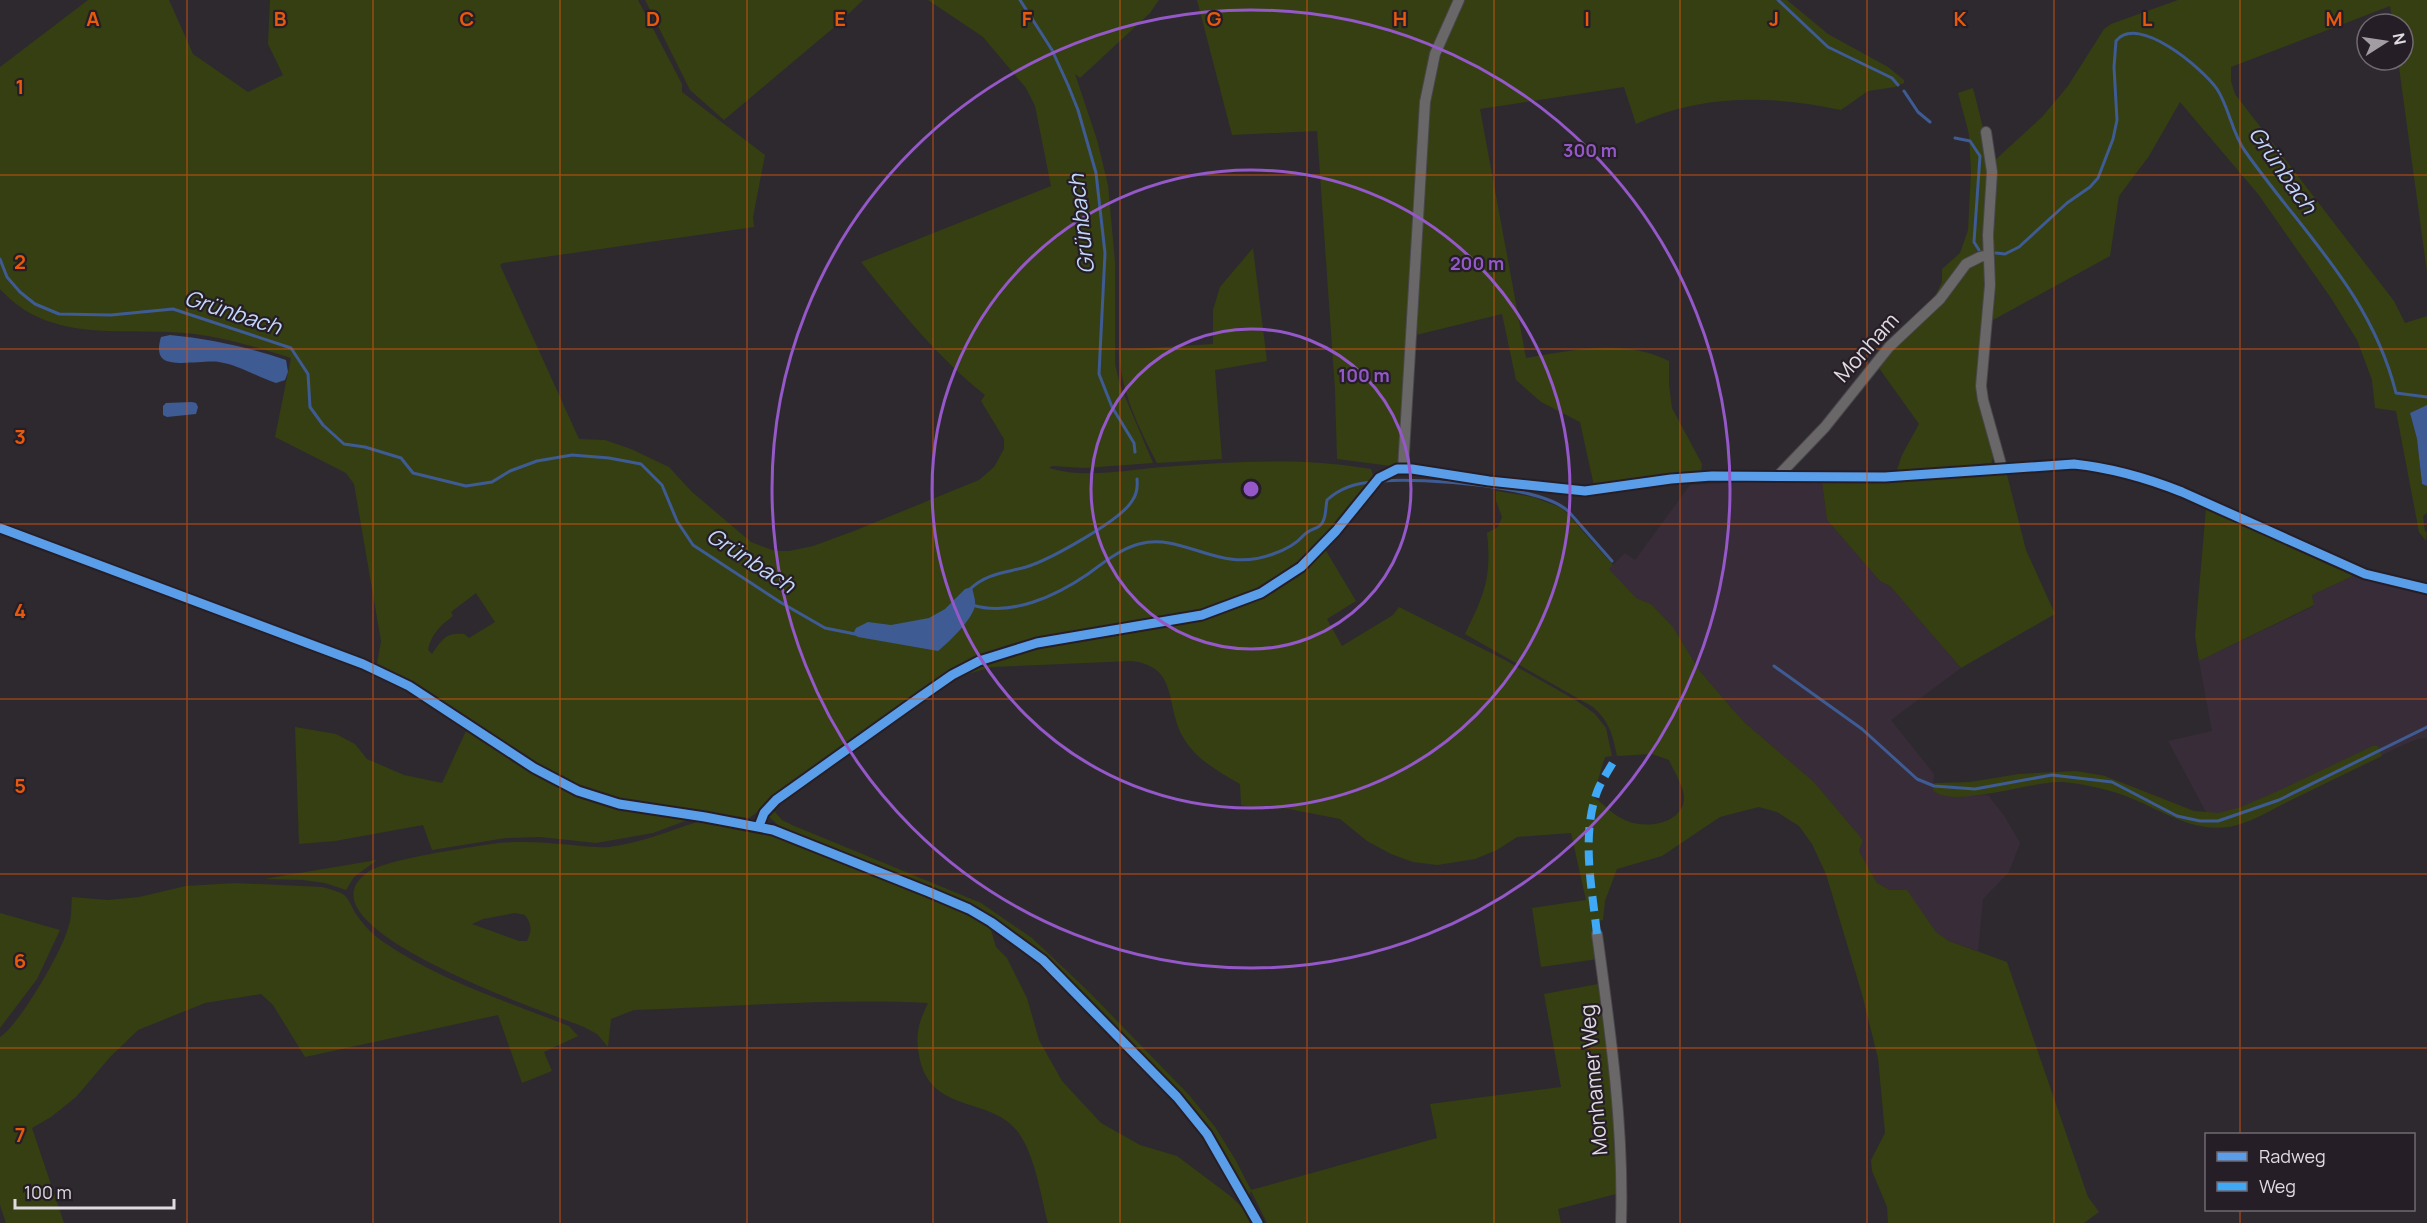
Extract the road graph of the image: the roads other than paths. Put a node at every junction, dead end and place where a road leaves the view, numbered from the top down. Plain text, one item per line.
1 (1459, 0) edge
2 (1986, 132) dead end
3 (1988, 255) junction
4 (2002, 468) junction
5 (1403, 469) junction
6 (1779, 476) junction
7 (0, 528) edge
8 (2427, 590) edge
9 (759, 826) junction
10 (1597, 934) dead end
11 (1258, 1223) edge
12 (1622, 1223) edge

1 - 5 street
2 - 3 street
3 - 4 street
3 - 6 street, Monham
4 - 6 street
4 - 8 street
5 - 6 street
5 - 9 street
7 - 9 street
9 - 11 street
10 - 12 street, Monhamer Weg

